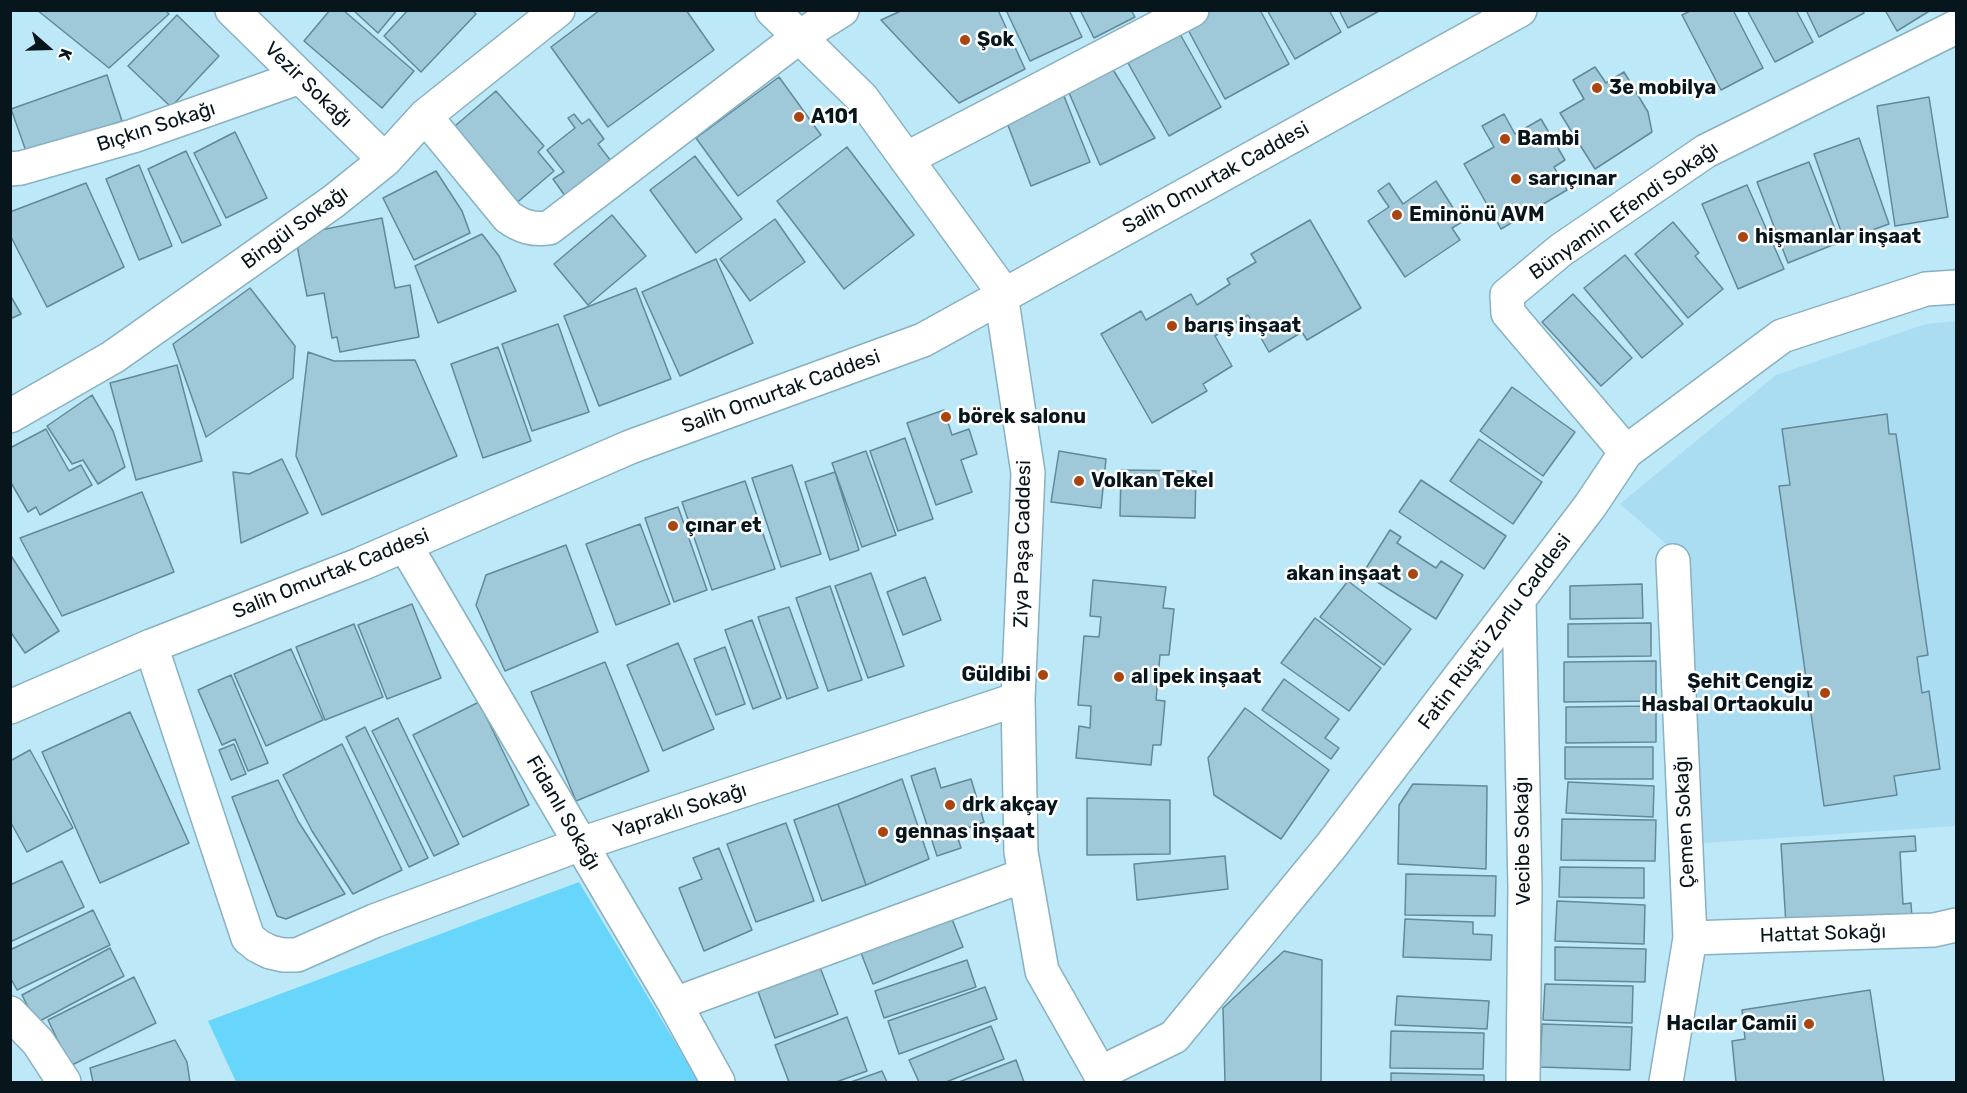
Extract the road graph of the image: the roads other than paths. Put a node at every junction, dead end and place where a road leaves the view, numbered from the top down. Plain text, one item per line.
1 (232, 10) edge
2 (558, 10) edge
3 (772, 10) edge
4 (842, 10) edge
5 (1192, 10) edge
6 (1520, 10) edge
7 (1956, 27) edge
8 (799, 37) junction
9 (300, 77) junction
10 (425, 116) junction
11 (906, 159) junction
12 (385, 160) junction
13 (10, 169) edge
14 (1956, 287) edge
15 (1002, 295) junction
16 (10, 416) edge
17 (1626, 452) junction
18 (405, 545) junction
19 (1673, 561) dead end
20 (1519, 600) junction
21 (151, 646) junction
22 (1018, 699) junction
23 (10, 707) edge
24 (581, 844) junction
25 (1025, 875) junction
26 (1956, 925) edge
27 (1690, 938) junction
28 (675, 1005) junction
29 (10, 1012) edge
30 (1103, 1078) edge
31 (64, 1083) edge
32 (718, 1083) edge
33 (1523, 1083) edge
34 (1666, 1083) edge

1 - 9 street, Vezir Sokağı
2 - 10 street, Bingül Sokağı
3 - 8 street, Ziya Paşa Caddesi
4 - 8 street
5 - 11 street
6 - 15 street, Salih Omurtak Caddesi
7 - 17 street, Bünyamin Efendi Sokağı
8 - 10 street
8 - 11 street, Ziya Paşa Caddesi
9 - 12 street, Vezir Sokağı
9 - 13 street, Bıçkın Sokağı
10 - 12 street, Bingül Sokağı
11 - 15 street, Ziya Paşa Caddesi
12 - 16 street, Bingül Sokağı
14 - 17 street, Fatin Rüştü Zorlu Caddesi
15 - 18 street, Salih Omurtak Caddesi
15 - 22 street, Ziya Paşa Caddesi
17 - 20 street, Fatin Rüştü Zorlu Caddesi
18 - 21 street, Salih Omurtak Caddesi
18 - 24 street, Fidanlı Sokağı
19 - 27 street, Çemen Sokağı
20 - 30 street, Fatin Rüştü Zorlu Caddesi
20 - 33 street, Vecibe Sokağı
21 - 23 street, Salih Omurtak Caddesi
21 - 24 street, Yapraklı Sokağı
22 - 24 street, Yapraklı Sokağı
22 - 25 street, Ziya Paşa Caddesi
24 - 28 street, Fidanlı Sokağı
25 - 28 street
25 - 30 street, Ziya Paşa Caddesi
26 - 27 street, Hattat Sokağı
27 - 34 street, Çemen Sokağı
28 - 32 street, Fidanlı Sokağı
29 - 31 street

